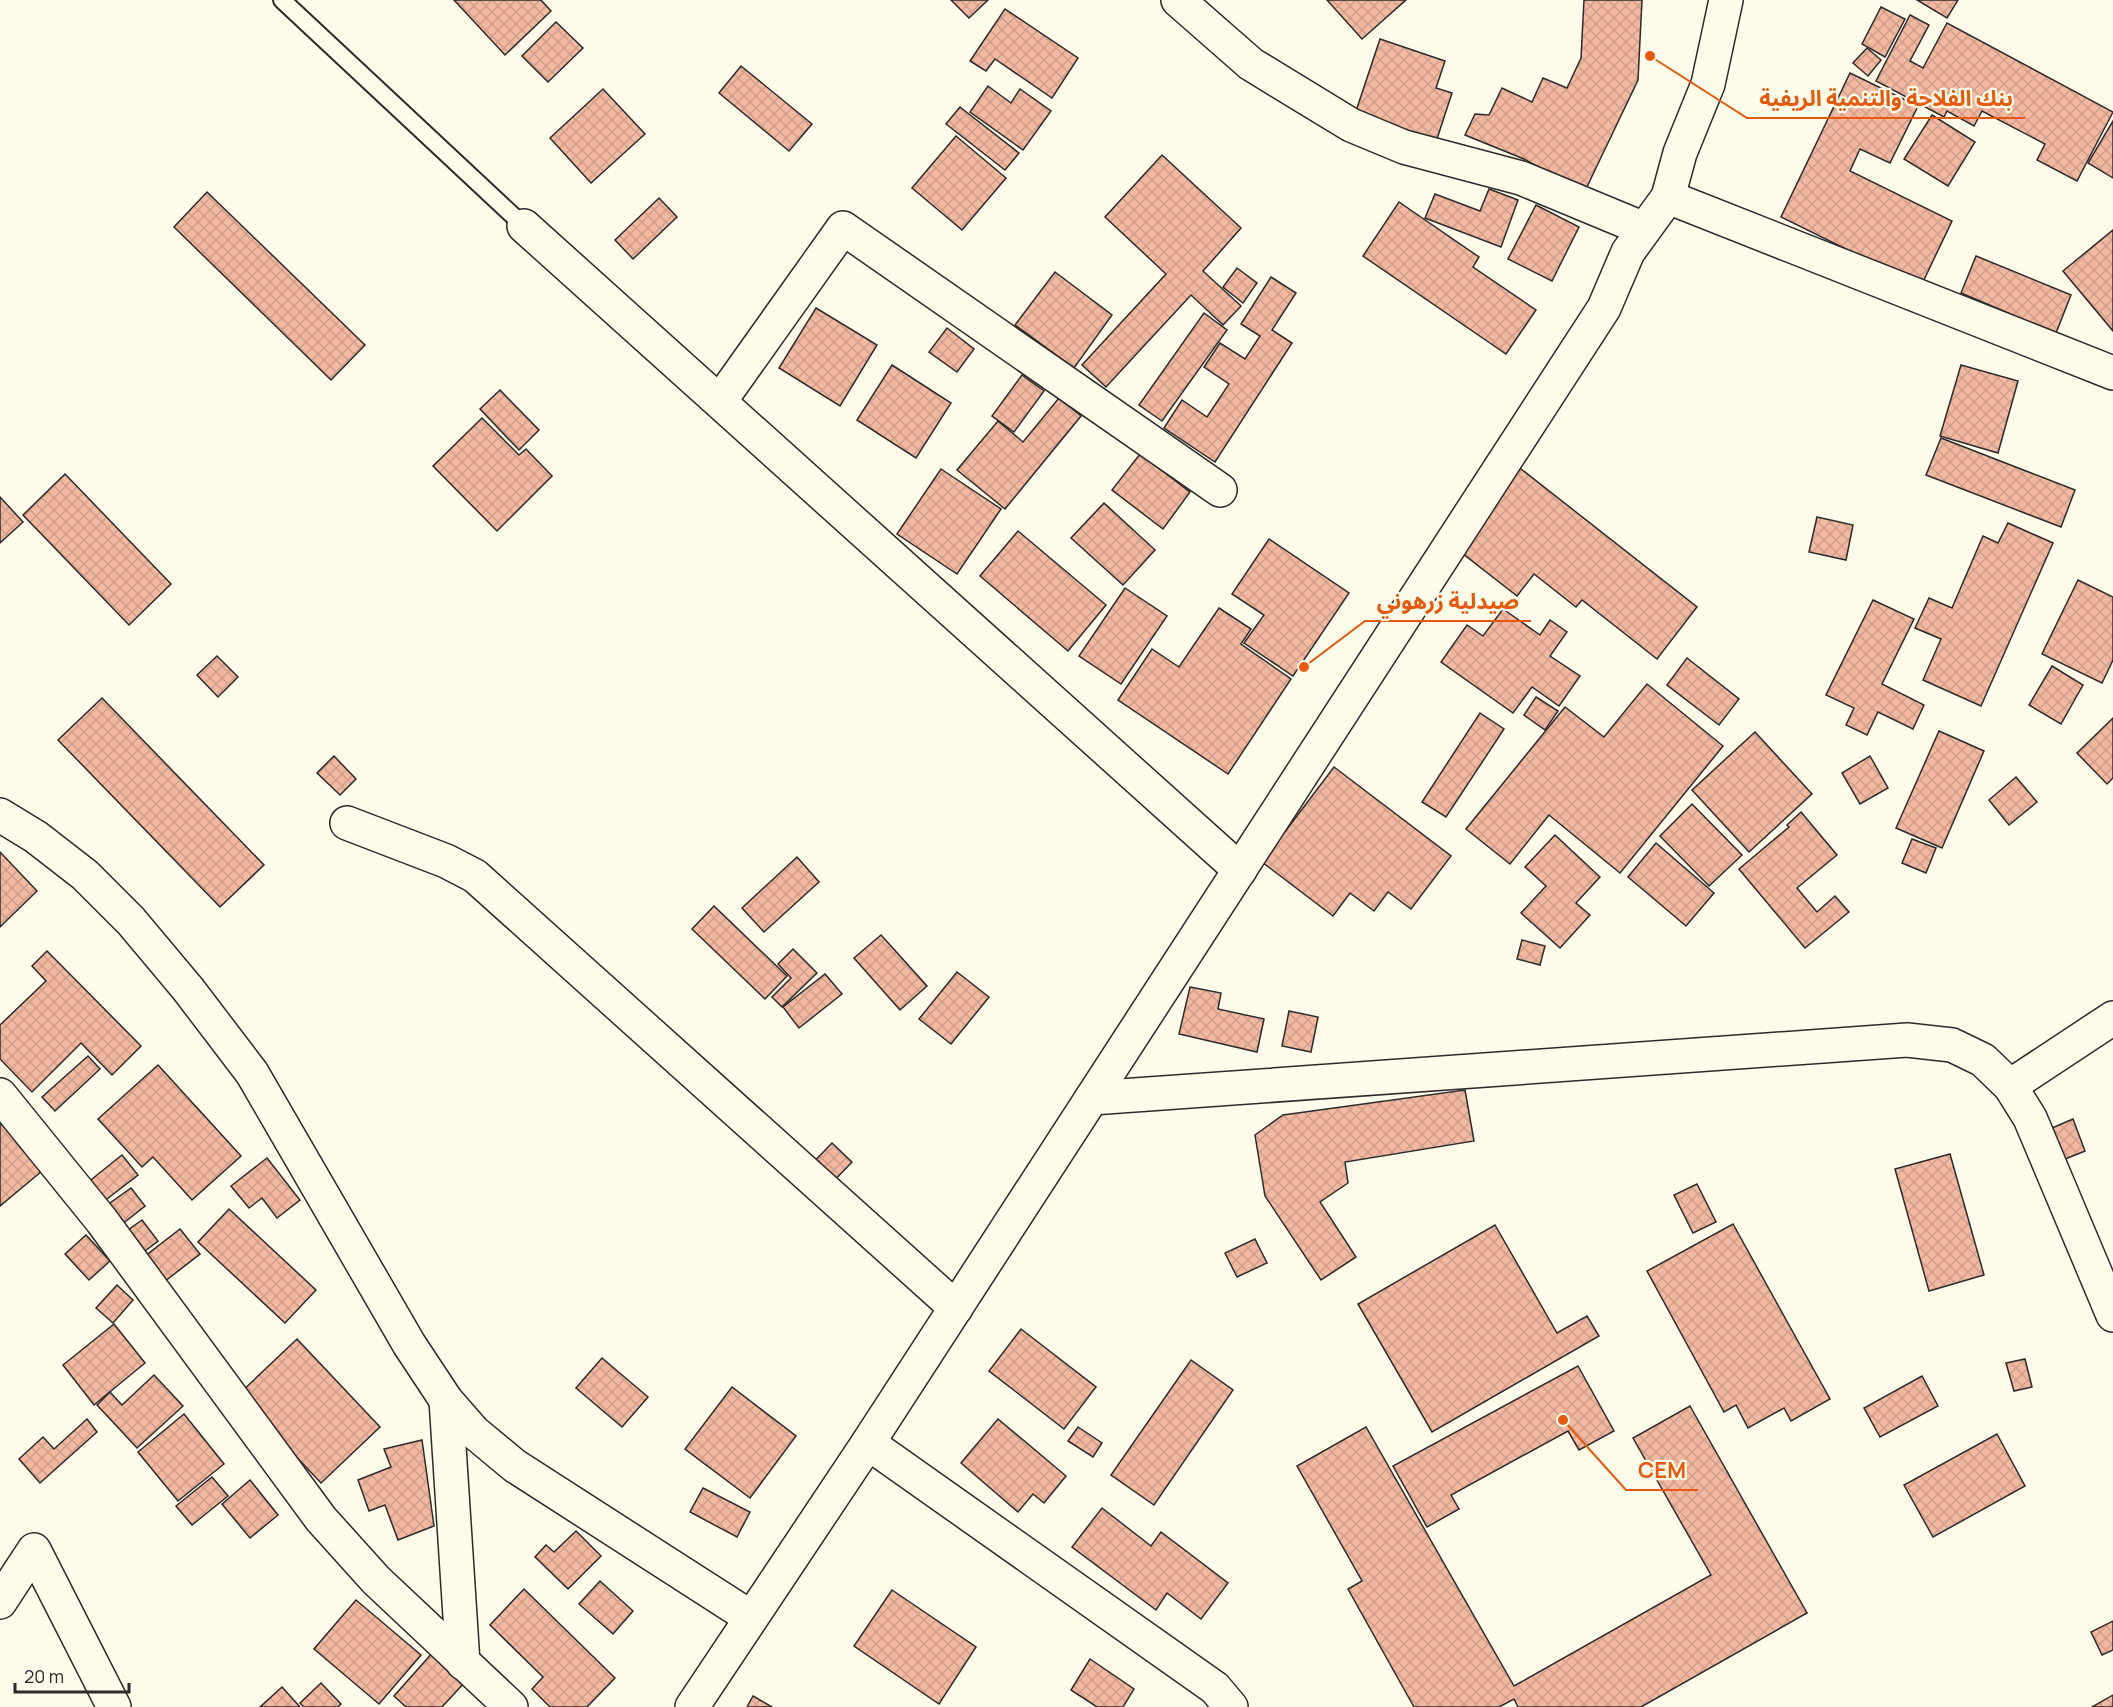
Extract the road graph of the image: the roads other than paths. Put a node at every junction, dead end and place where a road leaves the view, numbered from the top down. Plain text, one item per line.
1 (282, 0) edge
2 (1178, 0) edge
3 (1726, 0) edge
4 (1668, 197) junction
5 (524, 226) joint
6 (1644, 229) junction
7 (2113, 373) edge
8 (720, 401) junction
9 (1220, 490) dead end
10 (0, 815) edge
11 (347, 823) dead end
12 (1239, 870) junction
13 (2113, 1018) edge
14 (2010, 1086) junction
15 (0, 1095) edge
16 (1092, 1098) junction
17 (956, 1308) junction
18 (2113, 1314) edge
19 (446, 1400) junction
20 (868, 1443) junction
21 (0, 1602) edge
22 (750, 1617) junction
23 (463, 1663) junction
24 (114, 1707) edge
25 (511, 1707) edge
26 (692, 1707) edge
27 (1231, 1707) edge

1 - 5 lane
2 - 6 street
3 - 4 street
4 - 6 street
4 - 7 street
5 - 8 street
6 - 12 street
8 - 9 street
8 - 12 street
10 - 19 street
11 - 17 street
12 - 16 street
13 - 14 street
14 - 16 street
14 - 18 street
15 - 23 street
16 - 17 street
17 - 20 street
19 - 22 street
19 - 23 street
20 - 22 street
20 - 27 street
21 - 24 street
22 - 26 street
23 - 25 street

